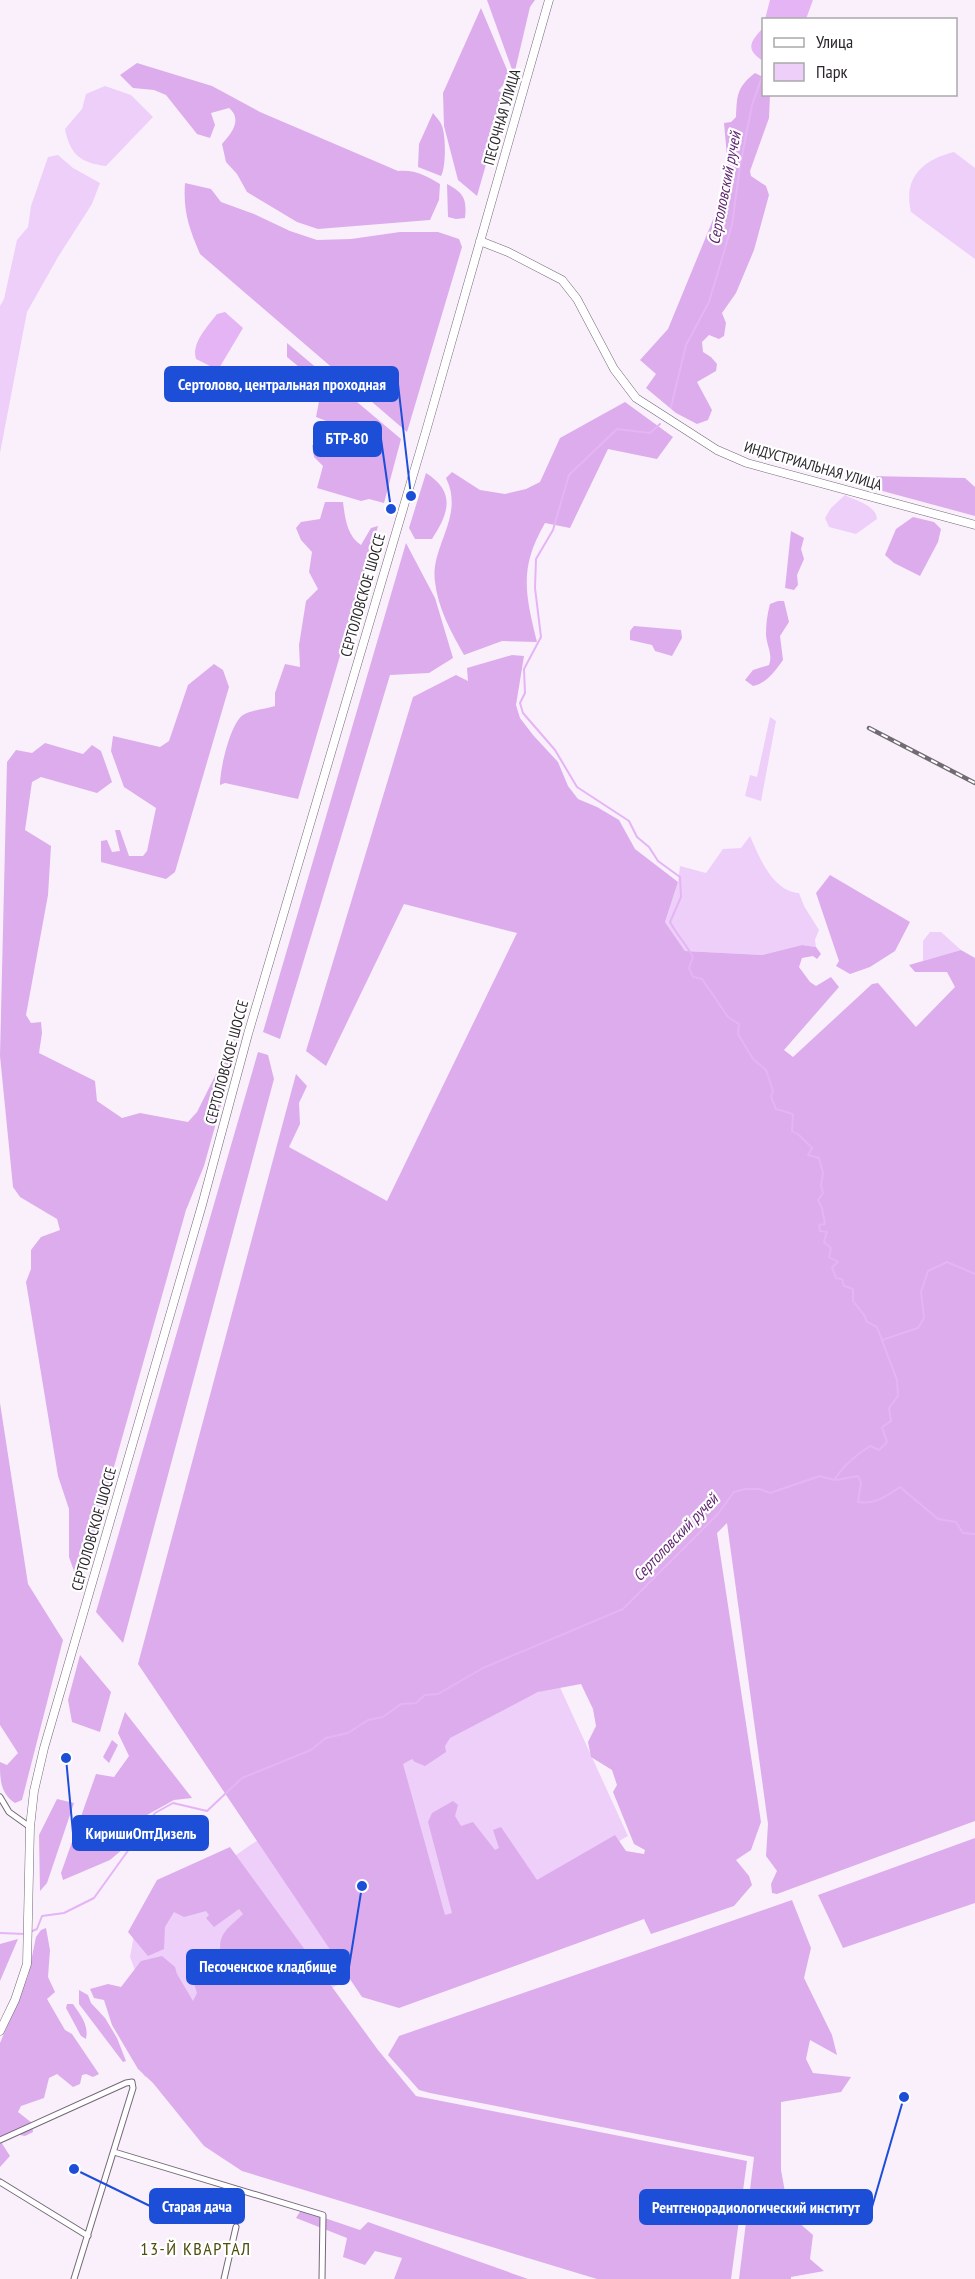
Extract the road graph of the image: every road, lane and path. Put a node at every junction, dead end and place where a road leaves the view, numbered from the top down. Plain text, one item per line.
1 (549, 0) edge
2 (480, 241) junction
3 (975, 525) edge
4 (0, 1797) edge
5 (30, 1827) junction
6 (0, 2031) edge
7 (0, 2139) edge
8 (114, 2152) junction
9 (0, 2182) edge
10 (236, 2227) dead end
11 (88, 2235) junction
12 (74, 2279) edge
13 (224, 2279) edge
14 (322, 2279) edge

1 - 2 main road, ПЕСОЧНАЯ УЛИЦА
2 - 3 main road, ИНДУСТРИАЛЬНАЯ УЛИЦА
2 - 5 main road, СЕРТОЛОВСКОЕ ШОССЕ
4 - 5 street
5 - 6 main road, СЕРТОЛОВСКОЕ ШОССЕ
7 - 8 street
8 - 11 street
8 - 14 street
9 - 11 street
10 - 13 street
11 - 12 street

